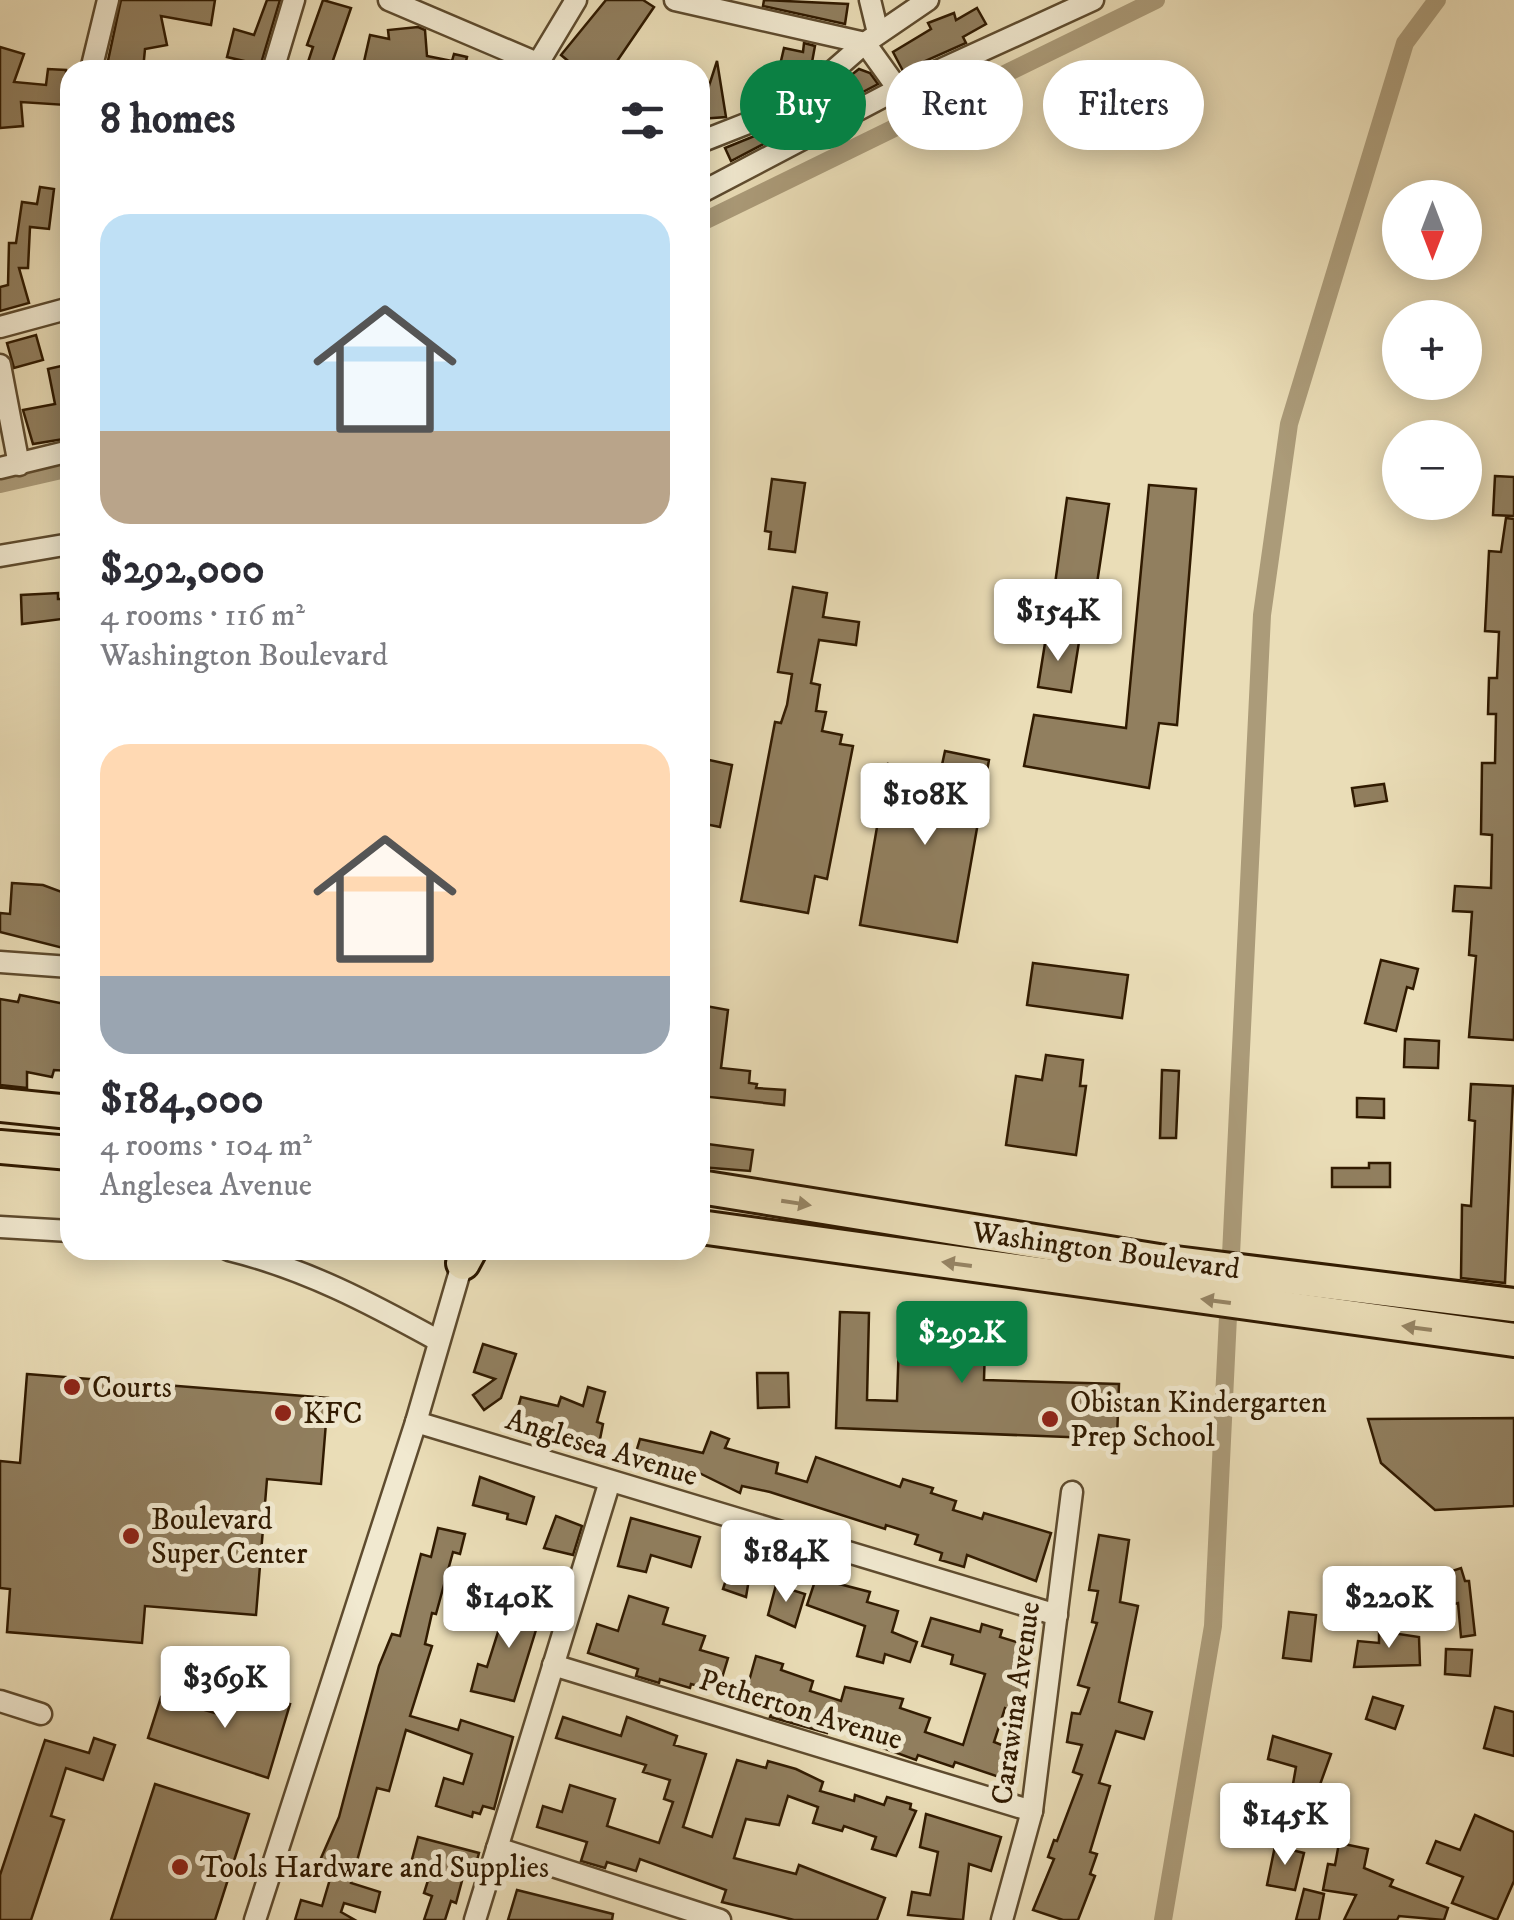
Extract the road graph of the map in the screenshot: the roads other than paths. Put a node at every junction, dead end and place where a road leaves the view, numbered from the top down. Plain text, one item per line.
1 (108, 0) edge
2 (294, 0) edge
3 (389, 0) edge
4 (576, 0) edge
5 (676, 0) edge
6 (870, 0) edge
7 (928, 0) edge
8 (1093, 0) edge
9 (871, 38) junction
10 (93, 60) edge
11 (276, 60) edge
12 (523, 60) edge
13 (540, 60) edge
14 (962, 60) edge
15 (886, 66) edge
16 (886, 95) edge
17 (710, 138) edge
18 (710, 188) edge
19 (60, 311) edge
20 (0, 327) edge
21 (0, 365) edge
22 (60, 454) edge
23 (9, 467) edge
24 (60, 546) edge
25 (0, 556) edge
26 (0, 962) edge
27 (60, 966) edge
28 (0, 1105) edge
29 (60, 1111) edge
30 (0, 1147) edge
31 (60, 1153) edge
32 (710, 1190) edge
33 (0, 1227) edge
34 (710, 1228) edge
35 (60, 1230) edge
36 (268, 1260) edge
37 (463, 1260) edge
38 (1158, 1277) junction
39 (1514, 1305) edge
40 (1514, 1340) edge
41 (439, 1341) junction
42 (416, 1422) junction
43 (610, 1481) junction
44 (1072, 1492) dead end
45 (1057, 1616) junction
46 (553, 1665) junction
47 (0, 1701) edge
48 (41, 1714) dead end
49 (1032, 1811) junction
50 (497, 1848) junction
51 (256, 1920) edge
52 (476, 1920) edge
53 (720, 1920) edge
54 (1002, 1920) edge

1 - 10 street
2 - 11 street
3 - 12 street
4 - 13 street
5 - 9 street
6 - 9 street
7 - 9 street
8 - 14 street
9 - 15 street
9 - 17 street
16 - 18 street
19 - 20 street
21 - 23 street
22 - 23 street
24 - 25 street
26 - 27 street
28 - 29 highway
30 - 31 highway
32 -> 38 highway, Washington Boulevard
33 - 35 street
38 -> 34 highway, Washington Boulevard
36 - 41 street
37 - 41 street
38 - 39 highway, Washington Boulevard
40 -> 38 highway, Washington Boulevard
41 - 42 street
42 - 43 street, Anglesea Avenue
42 - 51 street
43 - 45 street, Anglesea Avenue
43 - 46 street
44 - 45 street, Carawina Avenue
45 - 49 street, Carawina Avenue
46 - 49 street, Petherton Avenue
46 - 50 street
47 - 48 street
49 - 54 street, Carawina Avenue
50 - 52 street
50 - 53 street

